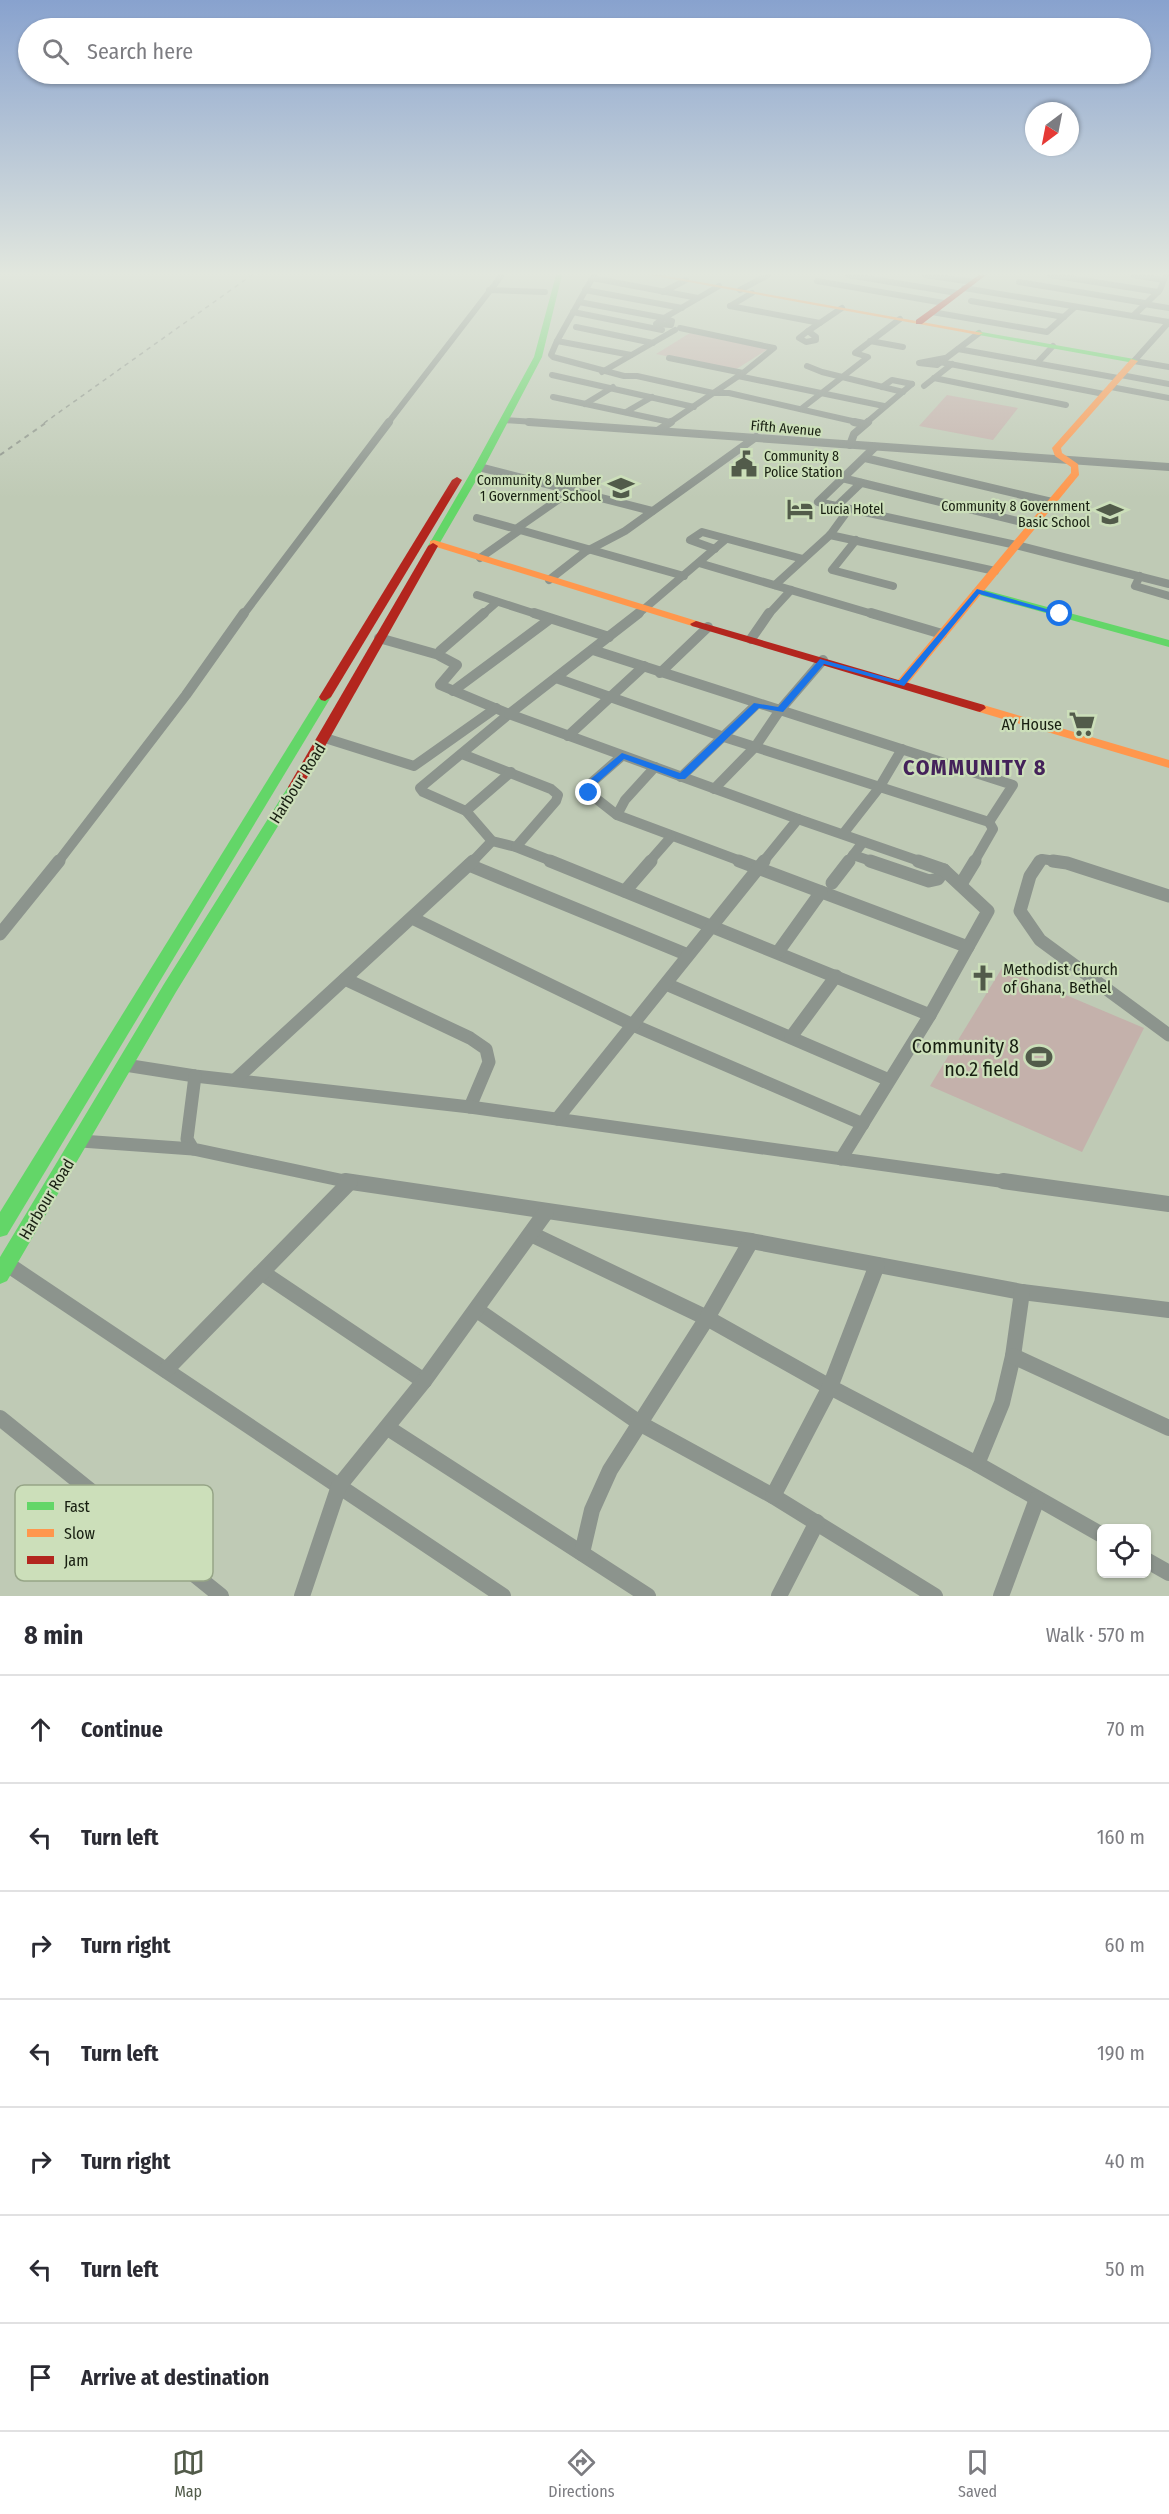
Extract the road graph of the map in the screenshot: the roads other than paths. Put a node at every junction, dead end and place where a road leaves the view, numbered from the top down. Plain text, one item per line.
1 (444, 349) edge
2 (531, 349) edge
3 (540, 349) edge
4 (553, 349) edge
5 (599, 349) edge
6 (642, 349) edge
7 (772, 349) edge
8 (859, 349) edge
9 (958, 349) edge
10 (961, 349) edge
11 (1050, 349) edge
12 (1072, 349) edge
13 (1144, 349) edge
14 (631, 356) junction
15 (669, 358) dead end
16 (1013, 359) junction
17 (1134, 361) junction
18 (1037, 363) junction
19 (952, 364) junction
20 (807, 366) dead end
21 (1169, 368) edge
22 (605, 370) junction
23 (996, 373) junction
24 (552, 375) dead end
25 (740, 375) junction
26 (631, 376) junction
27 (842, 377) junction
28 (934, 378) junction
29 (661, 381) junction
30 (584, 383) junction
31 (1113, 384) junction
32 (1169, 384) edge
33 (924, 386) dead end
34 (685, 387) junction
35 (981, 387) junction
36 (611, 388) junction
37 (713, 393) junction
38 (820, 393) junction
39 (641, 394) junction
40 (652, 397) junction
41 (553, 398) dead end
42 (1169, 398) edge
43 (665, 400) junction
44 (585, 404) junction
45 (1066, 405) dead end
46 (694, 406) junction
47 (884, 406) junction
48 (801, 409) junction
49 (626, 412) junction
50 (504, 420) junction
51 (670, 422) junction
52 (864, 424) junction
53 (659, 430) junction
54 (756, 437) junction
55 (850, 445) junction
56 (875, 447) junction
57 (865, 458) junction
58 (1067, 460) junction
59 (479, 467) junction
60 (1169, 467) edge
61 (843, 478) junction
62 (861, 483) junction
63 (572, 490) junction
64 (1052, 502) junction
65 (837, 506) junction
66 (849, 509) junction
67 (652, 511) junction
68 (477, 518) dead end
69 (1034, 525) junction
70 (518, 529) junction
71 (830, 535) junction
72 (726, 539) junction
73 (856, 540) junction
74 (435, 543) junction
75 (1016, 545) junction
76 (590, 549) junction
77 (715, 549) junction
78 (480, 558) junction
79 (803, 559) junction
80 (699, 563) junction
81 (995, 571) junction
82 (684, 576) junction
83 (1140, 576) junction
84 (549, 580) junction
85 (1169, 584) edge
86 (775, 585) junction
87 (893, 586) dead end
88 (790, 590) junction
89 (977, 591) junction
90 (477, 595) dead end
91 (1169, 596) edge
92 (497, 602) junction
93 (646, 608) junction
94 (550, 619) junction
95 (708, 627) junction
96 (942, 634) junction
97 (609, 637) junction
98 (379, 638) junction
99 (751, 639) junction
100 (1169, 644) edge
101 (593, 650) junction
102 (439, 655) junction
103 (823, 660) junction
104 (644, 666) junction
105 (660, 673) junction
106 (556, 678) junction
107 (901, 684) junction
108 (453, 691) junction
109 (610, 698) junction
110 (757, 704) junction
111 (496, 708) junction
112 (780, 710) junction
113 (509, 714) junction
114 (568, 736) junction
115 (724, 737) junction
116 (325, 738) junction
117 (755, 747) junction
118 (902, 749) junction
119 (462, 754) junction
120 (622, 756) junction
121 (1169, 764) edge
122 (655, 767) junction
123 (511, 772) junction
124 (681, 777) junction
125 (879, 788) junction
126 (714, 789) junction
127 (466, 811) junction
128 (616, 816) junction
129 (798, 819) junction
130 (989, 822) junction
131 (843, 834) junction
132 (671, 837) junction
133 (492, 841) junction
134 (863, 842) junction
135 (516, 847) junction
136 (853, 855) junction
137 (469, 865) junction
138 (758, 868) junction
139 (944, 870) junction
140 (832, 883) dead end
141 (961, 884) junction
142 (626, 891) junction
143 (821, 892) junction
144 (1169, 896) edge
145 (412, 918) junction
146 (711, 925) junction
147 (0, 934) edge
148 (968, 947) junction
149 (778, 952) junction
150 (688, 955) junction
151 (836, 976) junction
152 (345, 979) junction
153 (666, 984) junction
154 (930, 1015) junction
155 (633, 1025) junction
156 (1169, 1035) edge
157 (791, 1037) junction
158 (125, 1065) junction
159 (195, 1076) junction
160 (236, 1079) junction
161 (889, 1080) junction
162 (470, 1107) junction
163 (557, 1119) junction
164 (863, 1124) junction
165 (81, 1142) junction
166 (193, 1149) junction
167 (842, 1158) junction
168 (350, 1182) junction
169 (1169, 1204) edge
170 (546, 1212) junction
171 (0, 1229) edge
172 (531, 1234) junction
173 (751, 1242) junction
174 (877, 1265) junction
175 (3, 1270) edge
176 (263, 1273) junction
177 (1022, 1292) junction
178 (477, 1310) junction
179 (1169, 1310) edge
180 (707, 1318) junction
181 (1013, 1356) junction
182 (166, 1370) junction
183 (424, 1381) junction
184 (830, 1387) junction
185 (0, 1418) edge
186 (641, 1424) junction
187 (388, 1428) junction
188 (1169, 1428) edge
189 (977, 1464) junction
190 (83, 1485) edge
191 (339, 1486) junction
192 (773, 1496) junction
193 (1037, 1499) junction
194 (817, 1522) junction
195 (1097, 1533) edge
196 (582, 1553) junction
197 (1151, 1563) edge
198 (1169, 1573) edge
199 (202, 1581) edge
200 (221, 1596) edge
201 (302, 1596) edge
202 (503, 1596) edge
203 (648, 1596) edge
204 (779, 1596) edge
205 (935, 1596) edge
206 (1001, 1596) edge

1 - 147 street
2 - 171 main road, Harbour Road
3 - 50 main road, Harbour Road
4 - 22 street
5 - 14 street
6 - 14 street
7 - 25 street
8 - 27 street
9 - 19 street
10 - 16 street
11 - 18 street
12 - 17 main road
13 - 17 street
14 - 22 street
15 - 25 street
16 - 18 street
16 - 23 street
17 - 21 street
17 - 31 main road
18 - 31 street
19 - 23 street
19 - 28 street
20 - 27 street
22 - 26 street
22 - 30 street
23 - 31 street
23 - 35 street
24 - 30 street
25 - 37 street
25 - 38 street
26 - 29 street
26 - 36 street
27 - 38 street
27 - 47 street
28 - 33 street
28 - 35 street
29 - 34 street
29 - 39 street
30 - 36 street
31 - 32 street
31 - 42 street
31 - 58 main road
34 - 37 street
34 - 43 street
35 - 45 street
36 - 39 street
36 - 44 street
37 - 46 street
37 - 48 street
38 - 47 street
38 - 48 street
39 - 40 street
40 - 43 street
40 - 49 street
41 - 44 street
43 - 46 street
44 - 49 street
46 - 51 street
47 - 52 street
48 - 52 street
49 - 51 street
50 - 53 street, Fifth Avenue
50 - 59 main road, Harbour Road
51 - 53 street
52 - 55 street
53 - 54 street, Fifth Avenue
54 - 55 street, Fifth Avenue
54 - 67 street
55 - 56 street, Fifth Avenue
56 - 57 street
56 - 58 street, Fifth Avenue
57 - 61 street
57 - 64 street
58 - 60 street, Fifth Avenue
58 - 64 main road
59 - 63 street
59 - 74 main road, Harbour Road
61 - 62 street
61 - 65 street
62 - 65 street
62 - 69 street
63 - 67 street
63 - 70 street
64 - 69 main road
65 - 66 street
66 - 71 street
66 - 75 street
67 - 76 street
68 - 70 street
69 - 75 main road
70 - 76 street
70 - 78 street
71 - 73 street
71 - 79 street
72 - 77 street
72 - 77 street
72 - 79 street
73 - 81 street
73 - 87 street
74 - 78 main road
74 - 98 main road, Harbour Road
75 - 81 main road
75 - 83 street
76 - 82 street
76 - 84 street
77 - 80 street
78 - 84 main road
79 - 86 street
80 - 82 street
80 - 86 street
81 - 89 main road
82 - 93 street
83 - 85 street
83 - 91 street
84 - 93 main road
86 - 88 street
88 - 96 street
88 - 99 street
89 - 96 main road
89 - 100 main road
90 - 92 street
92 - 94 street
92 - 102 street
93 - 95 main road
93 - 97 street
94 - 97 street
94 - 108 street
95 - 99 main road
95 - 105 street
96 - 107 main road
97 - 101 street
98 - 102 street
98 - 116 main road, Harbour Road
99 - 103 main road
101 - 104 street
101 - 106 street
102 - 108 street
103 - 107 main road
103 - 112 street
104 - 105 street
104 - 109 street
105 - 110 street
106 - 109 street
106 - 113 street
107 - 121 main road
108 - 111 street
109 - 114 street
109 - 115 street
110 - 112 street
110 - 115 street
111 - 113 street
111 - 116 street
112 - 117 street
112 - 118 street
113 - 114 street
113 - 119 street
114 - 120 street
115 - 117 street
115 - 124 street
116 - 158 main road, Harbour Road
117 - 125 street
117 - 126 street
118 - 125 street
118 - 130 street
119 - 123 street
119 - 127 street
120 - 122 street
120 - 128 street
122 - 124 street
122 - 128 street
123 - 127 street
123 - 135 street
124 - 126 street
125 - 130 street
125 - 131 street
126 - 129 street
127 - 133 street
128 - 132 street
129 - 131 street
129 - 138 street
130 - 141 street
131 - 134 street
132 - 138 street
132 - 142 street
133 - 135 street
133 - 137 street
134 - 136 street
134 - 139 street
135 - 142 street
136 - 139 street
136 - 140 street
137 - 145 street
137 - 150 street
138 - 143 street
138 - 146 street
139 - 141 street
141 - 148 street
142 - 146 street
143 - 148 street
143 - 149 street
144 - 156 street
145 - 152 street
145 - 155 street
146 - 149 street
146 - 150 street
148 - 154 street
149 - 151 street
150 - 153 street
151 - 154 street
151 - 157 street
152 - 160 street
152 - 162 street
153 - 155 street
153 - 157 street
154 - 161 street
155 - 163 street
155 - 164 street
157 - 161 street
158 - 159 street
158 - 165 main road, Harbour Road
159 - 160 street
159 - 166 street
160 - 162 street
161 - 164 street
162 - 163 street
163 - 167 street
164 - 167 street
165 - 166 street
165 - 175 main road, Harbour Road
166 - 168 street
167 - 169 street
168 - 170 street
168 - 176 street
170 - 172 street
170 - 173 street
172 - 178 street
172 - 180 street
173 - 174 street
173 - 180 street
174 - 177 street
174 - 184 street
175 - 182 street
176 - 182 street
176 - 183 street
177 - 179 street
177 - 181 street
178 - 183 street
178 - 186 street
180 - 184 street
180 - 186 street
181 - 188 street
181 - 189 street
182 - 191 street
183 - 187 street
184 - 189 street
184 - 192 street
185 - 190 street
186 - 192 street
186 - 196 street
187 - 191 street
187 - 196 street
189 - 193 street
191 - 201 street
191 - 202 street
192 - 194 street
193 - 195 street
193 - 206 street
194 - 204 street
194 - 205 street
196 - 203 street
197 - 198 street
199 - 200 street

